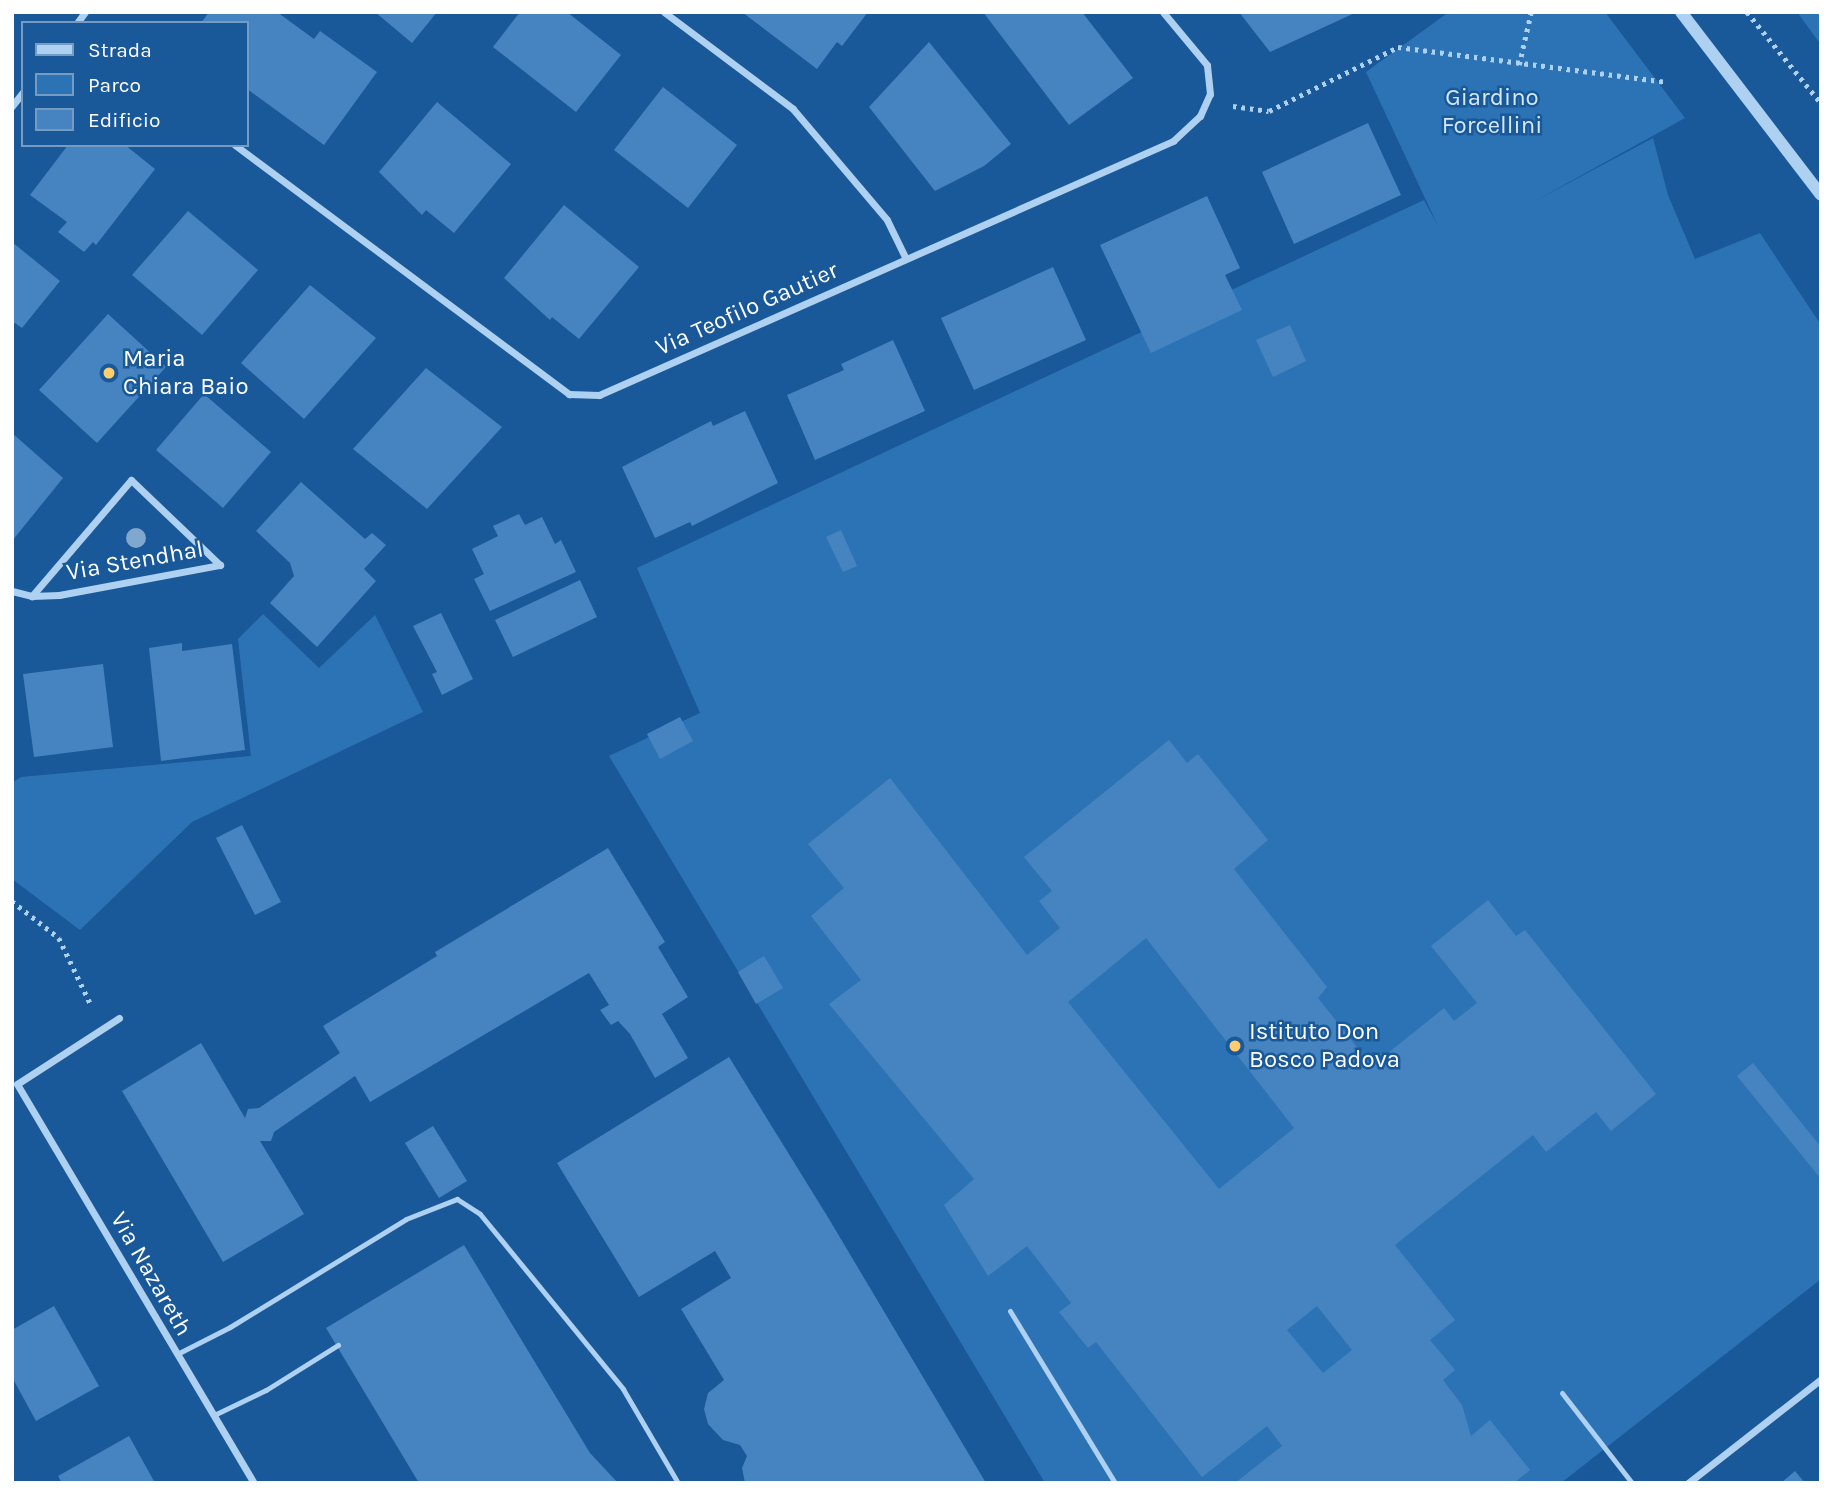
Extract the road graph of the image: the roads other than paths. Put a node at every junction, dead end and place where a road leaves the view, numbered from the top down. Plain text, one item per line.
1 (664, 12) edge
2 (1163, 12) edge
3 (1681, 12) edge
4 (238, 147) edge
5 (1821, 195) edge
6 (906, 259) junction
7 (12, 591) edge
8 (32, 596) junction
9 (119, 1018) dead end
10 (15, 1085) edge
11 (1010, 1311) dead end
12 (338, 1345) dead end
13 (176, 1354) junction
14 (1821, 1379) edge
15 (1562, 1393) dead end
16 (214, 1415) junction
17 (254, 1483) edge
18 (678, 1483) edge
19 (1115, 1483) edge
20 (1632, 1483) edge
21 (1688, 1483) edge

1 - 6 street
2 - 6 street, Via Teofilo Gautier
3 - 5 street
4 - 6 street, Via Teofilo Gautier
7 - 8 street, Via Stendhal
8 - 8 street, Via Stendhal
9 - 10 street, Via Nazareth
10 - 13 street, Via Nazareth
11 - 19 lane
12 - 16 lane
13 - 16 street, Via Nazareth
13 - 18 lane
14 - 21 street
15 - 20 lane
16 - 17 street, Via Nazareth

